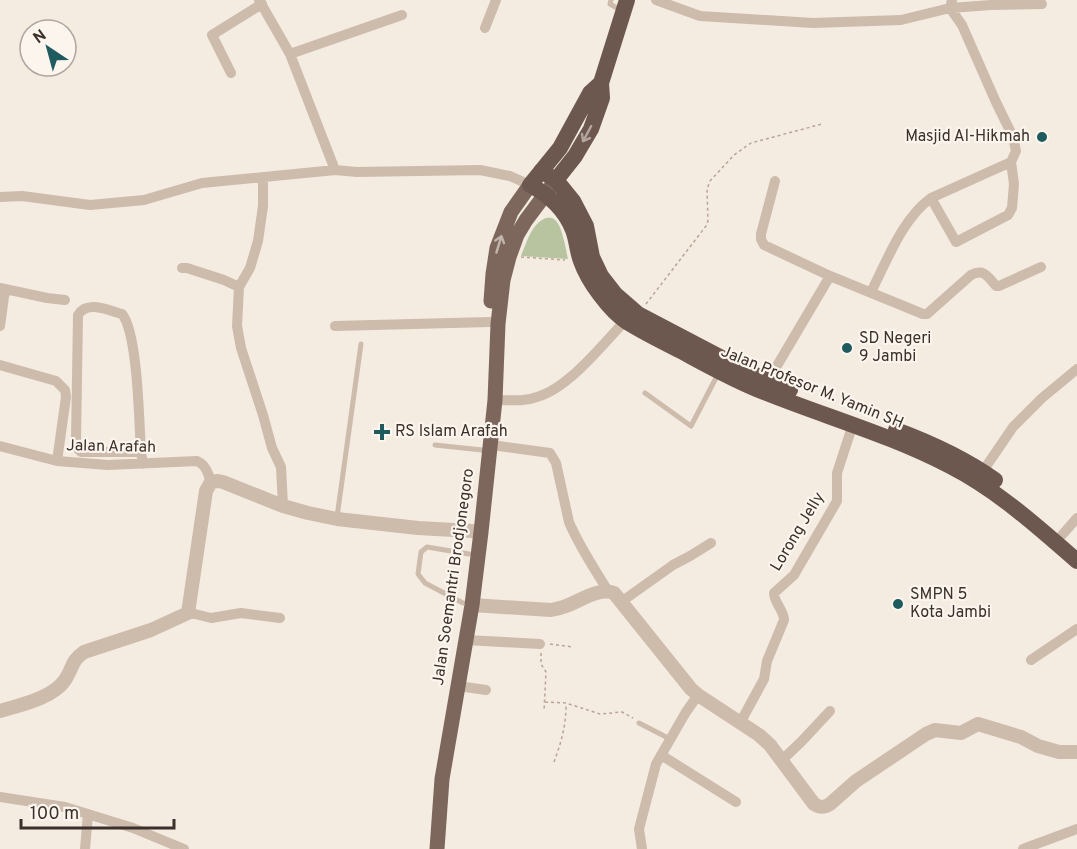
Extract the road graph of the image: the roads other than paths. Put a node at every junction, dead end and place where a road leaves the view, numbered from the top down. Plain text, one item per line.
1 (496, 0) edge
2 (656, 0) edge
3 (260, 2) edge
4 (621, 4) edge
5 (951, 4) edge
6 (1042, 4) dead end
7 (402, 15) dead end
8 (485, 28) dead end
9 (290, 54) junction
10 (231, 74) dead end
11 (601, 83) junction
12 (1011, 162) junction
13 (335, 170) junction
14 (541, 171) junction
15 (264, 177) junction
16 (556, 180) junction
17 (775, 182) dead end
18 (531, 185) junction
19 (546, 194) junction
20 (0, 197) edge
21 (931, 198) junction
22 (1041, 267) dead end
23 (182, 268) dead end
24 (830, 276) junction
25 (239, 286) junction
26 (3, 288) edge
27 (871, 292) junction
28 (65, 300) dead end
29 (632, 317) junction
30 (490, 322) junction
31 (0, 326) edge
32 (334, 326) dead end
33 (361, 344) dead end
34 (0, 365) edge
35 (1077, 369) edge
36 (719, 372) junction
37 (768, 381) junction
38 (645, 393) dead end
39 (495, 400) junction
40 (853, 424) junction
41 (435, 445) dead end
42 (0, 446) edge
43 (486, 448) junction
44 (141, 452) junction
45 (57, 461) junction
46 (143, 464) junction
47 (962, 466) junction
48 (983, 471) junction
49 (211, 482) junction
50 (283, 506) junction
51 (1077, 518) edge
52 (337, 519) junction
53 (476, 532) junction
54 (1062, 535) junction
55 (711, 543) dead end
56 (1077, 548) edge
57 (469, 554) junction
58 (1077, 561) edge
59 (608, 591) junction
60 (621, 602) junction
61 (467, 604) junction
62 (188, 614) junction
63 (279, 618) dead end
64 (1077, 629) edge
65 (466, 640) junction
66 (540, 644) road end
67 (1031, 660) dead end
68 (458, 686) junction
69 (486, 690) dead end
70 (698, 695) junction
71 (0, 711) edge
72 (830, 711) dead end
73 (639, 723) road end
74 (740, 723) junction
75 (670, 739) junction
76 (1077, 752) edge
77 (661, 755) junction
78 (782, 760) junction
79 (0, 797) edge
80 (736, 802) dead end
81 (88, 814) junction
82 (1077, 829) edge
83 (171, 847) edge
84 (85, 849) edge
85 (184, 849) edge
86 (428, 849) edge
87 (437, 849) edge
88 (642, 849) edge
89 (1023, 849) edge

1 - 8 street
2 - 5 street
3 - 9 street
3 - 10 street
4 - 11 highway
5 - 6 street
5 - 12 street
7 - 9 street
9 - 13 street
11 - 14 highway
11 -> 16 highway
12 - 21 street
12 - 21 street
13 - 15 street
13 - 18 street
14 - 16 highway
14 - 18 highway
15 - 20 street
15 - 25 street
16 - 19 main road, Jalan Soemantri Brodjonegoro
16 - 29 highway, Jalan Profesor M. Yamin SH
17 - 24 street
18 - 19 highway, Jalan Profesor M. Yamin SH
30 -> 18 main road, Jalan Soemantri Brodjonegoro
19 - 29 highway, Jalan Profesor M. Yamin SH
19 - 39 main road, Jalan Soemantri Brodjonegoro
21 - 27 street
22 - 27 street
23 - 25 street
24 - 27 street
24 - 37 street
25 - 50 street
26 - 28 street
26 - 31 street
29 - 36 highway, Jalan Profesor M. Yamin SH
29 - 37 highway, Jalan Profesor M. Yamin SH
29 - 39 street
30 - 32 street
30 - 43 main road, Jalan Soemantri Brodjonegoro
33 - 52 lane
34 - 45 street
35 - 48 street
36 - 38 lane
36 - 40 highway, Jalan Profesor M. Yamin SH
37 - 47 highway, Jalan Profesor M. Yamin SH
39 - 43 main road, Jalan Soemantri Brodjonegoro
40 - 47 highway, Jalan Profesor M. Yamin SH
40 - 74 street, Lorong Jelly
41 - 43 lane
42 - 45 street, Jalan Arafah
43 - 53 main road, Jalan Soemantri Brodjonegoro
43 - 59 street
44 - 44 street
44 - 46 street
45 - 46 street, Jalan Arafah
46 - 49 street, Jalan Arafah
47 - 48 highway, Jalan Profesor M. Yamin SH
47 - 58 highway, Jalan Profesor M. Yamin SH
48 - 54 highway, Jalan Profesor M. Yamin SH
49 - 50 street
49 - 62 street
50 - 52 street
51 - 54 street
52 - 53 street
53 - 57 main road, Jalan Soemantri Brodjonegoro
53 - 61 main road, Jalan Soemantri Brodjonegoro
54 - 56 highway, Jalan Profesor M. Yamin SH
55 - 60 street
57 - 61 main road, Jalan Soemantri Brodjonegoro
57 - 61 lane
59 - 60 street
59 - 61 street
60 - 70 street
61 - 65 main road, Jalan Soemantri Brodjonegoro
61 - 86 main road
62 - 63 street
62 - 71 street
64 - 67 street
65 - 66 street
65 - 68 main road, Jalan Soemantri Brodjonegoro
68 - 69 street
68 - 87 main road, Jalan Soemantri Brodjonegoro
70 - 74 street
70 - 75 street
72 - 78 street
73 - 75 lane
74 - 78 street
75 - 77 street
76 - 78 street
77 - 80 street
77 - 88 street
79 - 81 street
81 - 83 street
81 - 84 street
82 - 89 street
83 - 85 street

